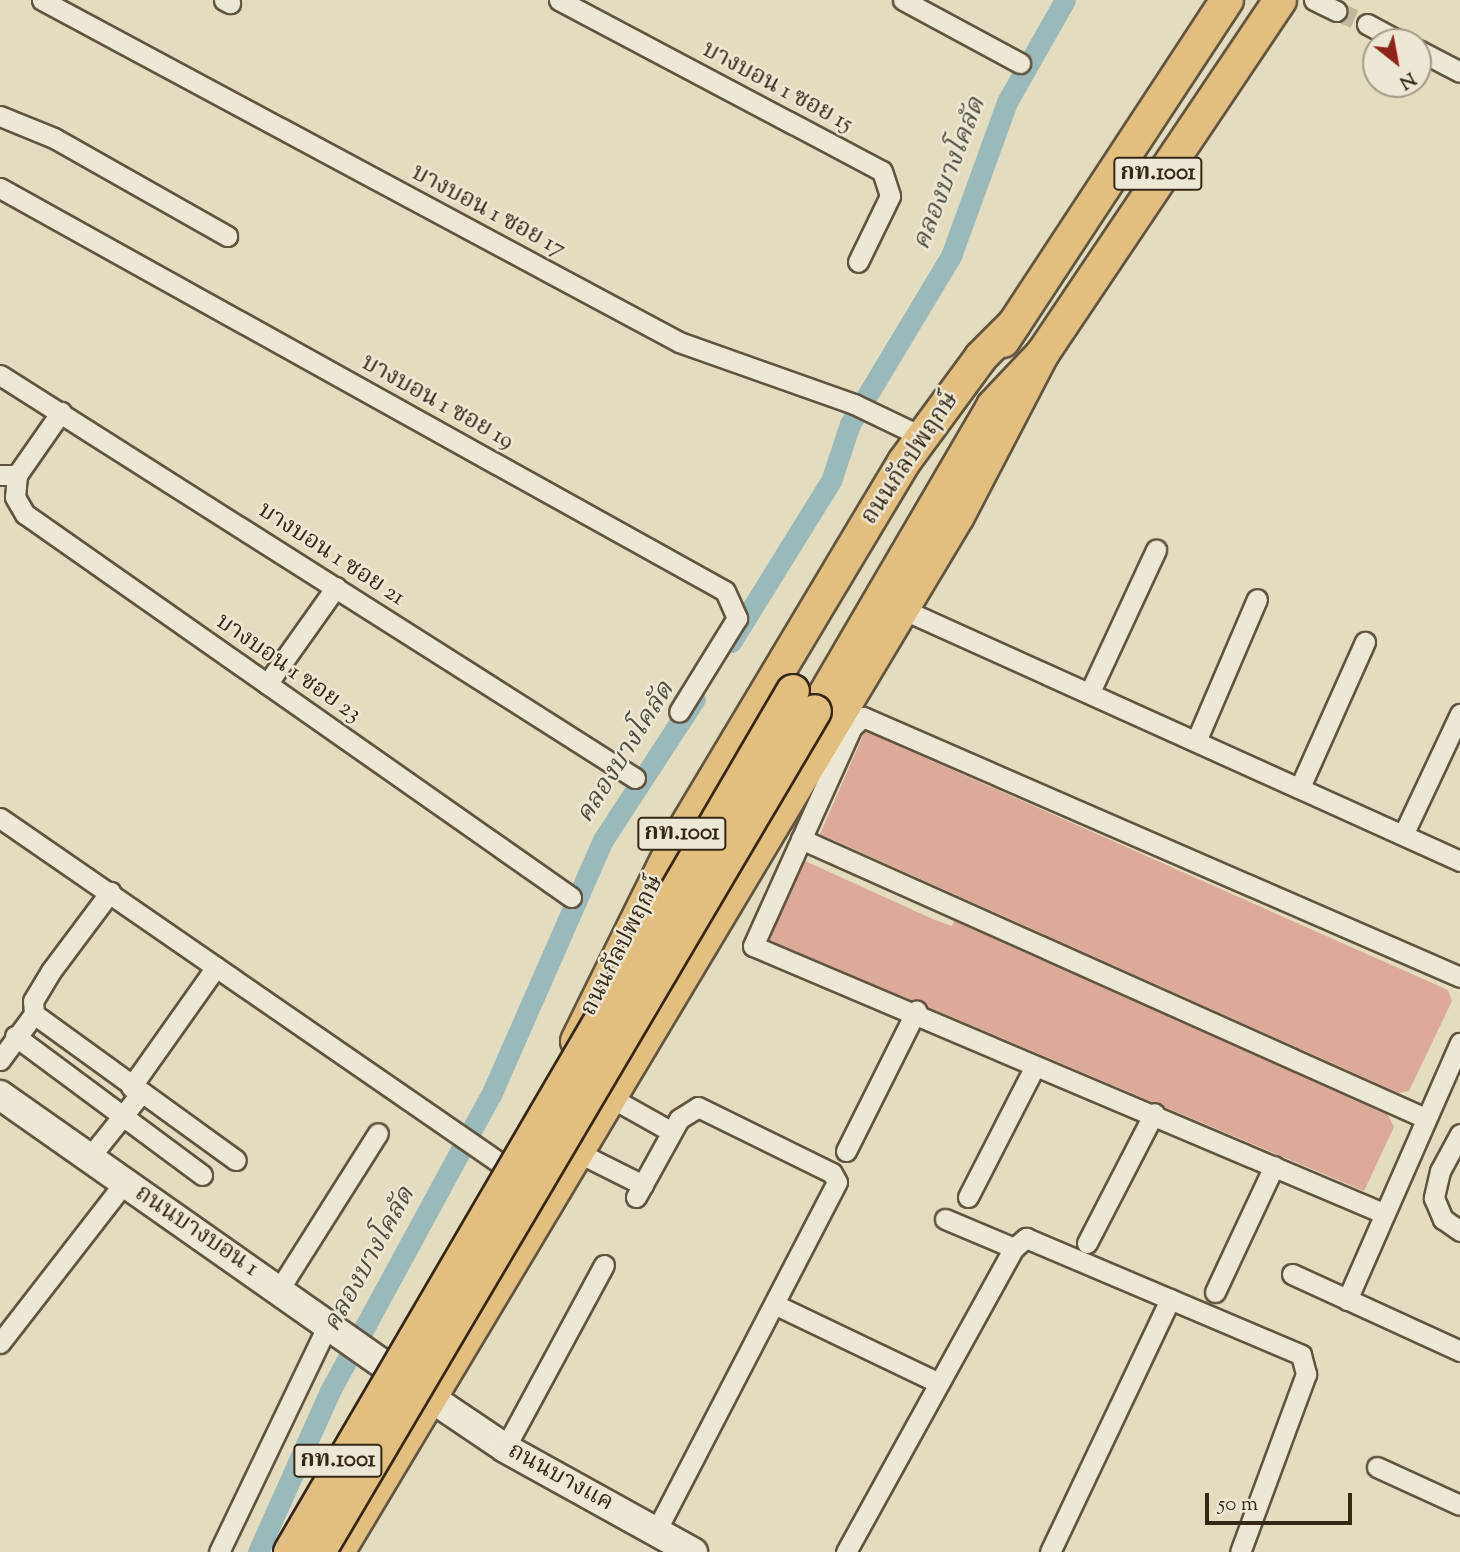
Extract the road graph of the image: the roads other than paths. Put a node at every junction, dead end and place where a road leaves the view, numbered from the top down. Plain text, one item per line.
1 (42, 0) edge
2 (559, 0) edge
3 (903, 0) edge
4 (1227, 0) edge
5 (1280, 0) edge
6 (1314, 0) edge
7 (1337, 11) tunnel mouth
8 (1367, 24) tunnel mouth
9 (1375, 28) edge
10 (1432, 58) edge
11 (1020, 63) dead end
12 (1460, 72) edge
13 (0, 116) edge
14 (0, 188) edge
15 (227, 236) dead end
16 (858, 262) dead end
17 (1014, 324) junction
18 (1043, 353) junction
19 (0, 375) edge
20 (61, 412) junction
21 (923, 437) junction
22 (9, 475) edge
23 (1156, 550) dead end
24 (336, 587) junction
25 (1257, 599) dead end
26 (902, 609) junction
27 (1365, 642) dead end
28 (267, 684) junction
29 (1090, 692) junction
30 (804, 701) junction
31 (678, 712) dead end
32 (1460, 714) edge
33 (1197, 739) junction
34 (635, 778) dead end
35 (1300, 787) junction
36 (0, 818) edge
37 (1403, 835) junction
38 (801, 839) junction
39 (1460, 861) edge
40 (110, 892) junction
41 (571, 897) dead end
42 (619, 948) junction
43 (216, 967) junction
44 (1460, 977) edge
45 (678, 983) junction
46 (916, 1011) junction
47 (34, 1014) junction
48 (15, 1036) junction
49 (1460, 1043) edge
50 (0, 1060) edge
51 (1035, 1066) junction
52 (136, 1090) junction
53 (0, 1095) edge
54 (608, 1096) junction
55 (1154, 1113) junction
56 (123, 1118) junction
57 (1422, 1126) junction
58 (673, 1132) junction
59 (378, 1133) dead end
60 (1455, 1142) edge
61 (576, 1151) junction
62 (846, 1151) dead end
63 (1409, 1157) junction
64 (89, 1158) junction
65 (236, 1160) dead end
66 (500, 1163) junction
67 (1274, 1166) junction
68 (1440, 1171) junction
69 (202, 1175) dead end
70 (124, 1183) junction
71 (968, 1197) dead end
72 (1383, 1213) junction
73 (945, 1219) dead end
74 (1460, 1231) edge
75 (1087, 1243) dead end
76 (1014, 1248) junction
77 (604, 1265) dead end
78 (1292, 1274) dead end
79 (280, 1288) junction
80 (1215, 1292) dead end
81 (1170, 1299) junction
82 (1347, 1300) junction
83 (776, 1305) junction
84 (0, 1343) edge
85 (358, 1345) junction
86 (1460, 1351) edge
87 (937, 1382) junction
88 (431, 1398) junction
89 (505, 1448) junction
90 (1377, 1467) dead end
91 (1460, 1505) edge
92 (656, 1531) junction
93 (219, 1552) edge
94 (284, 1552) edge
95 (290, 1552) edge
96 (319, 1552) edge
97 (338, 1552) edge
98 (694, 1552) edge
99 (846, 1552) edge
100 (1050, 1552) edge
101 (1240, 1552) edge

1 - 21 street, บางบอน 1 ซอย 17
2 - 16 street, บางบอน 1 ซอย 15
3 - 11 street
4 - 17 main road, ถนนกัลปพฤกษ์ / กท.1001
5 - 18 main road, ถนนกัลปพฤกษ์ / กท.1001
6 - 7 street
8 - 9 street
10 - 12 street
13 - 15 street
14 - 31 street, บางบอน 1 ซอย 19
17 - 21 main road, ถนนกัลปพฤกษ์ / กท.1001
17 - 30 main road, ถนนกัลปพฤกษ์ / กท.1001
18 - 26 main road, ถนนกัลปพฤกษ์ / กท.1001
18 - 30 main road, ถนนกัลปพฤกษ์ / กท.1001
19 - 20 street, บางบอน 1 ซอย 21
20 - 22 street
20 - 24 street, บางบอน 1 ซอย 21
21 - 42 main road, ถนนกัลปพฤกษ์ / กท.1001
22 - 28 street, บางบอน 1 ซอย 23
23 - 29 street
24 - 28 street
24 - 34 street, บางบอน 1 ซอย 21
25 - 33 street
26 - 29 street
26 - 45 main road, ถนนกัลปพฤกษ์ / กท.1001
27 - 35 street
28 - 41 street, บางบอน 1 ซอย 23
29 - 33 street
30 - 95 main road, ถนนกัลปพฤกษ์ / กท.1001, bridge
30 - 96 main road, ถนนกัลปพฤกษ์ / กท.1001, bridge
32 - 37 street
33 - 35 street
35 - 37 street
36 - 40 street
37 - 39 street
38 - 44 street
38 - 46 street
38 - 57 street
40 - 43 street
40 - 47 street
42 - 45 main road
42 - 66 main road, ถนนกัลปพฤกษ์ / กท.1001
43 - 52 street
43 - 66 street
45 - 54 main road, ถนนกัลปพฤกษ์ / กท.1001
46 - 51 street
46 - 62 street
47 - 48 street
47 - 52 street
48 - 50 street
48 - 56 street
49 - 57 street
51 - 55 street
51 - 71 street
52 - 56 street
52 - 65 street
53 - 64 main road, ถนนบางบอน 1
54 - 58 street
54 - 61 main road, ถนนกัลปพฤกษ์ / กท.1001
55 - 67 street
55 - 75 street
56 - 64 street
56 - 69 street
57 - 60 street
57 - 63 street
58 - 61 street
58 - 83 street
59 - 79 street
60 - 68 street
61 - 88 main road, ถนนกัลปพฤกษ์ / กท.1001
63 - 68 street
63 - 72 street
64 - 70 main road, ถนนบางบอน 1
66 - 85 main road, ถนนกัลปพฤกษ์ / กท.1001
67 - 72 street
67 - 80 street
68 - 74 street
70 - 79 main road, ถนนบางบอน 1
70 - 84 street
72 - 82 street
73 - 76 street
76 - 81 street
76 - 87 street
77 - 89 street
78 - 82 street
79 - 85 main road, ถนนบางบอน 1
81 - 100 street
81 - 101 street
82 - 86 street
83 - 87 street
83 - 92 street
85 - 88 main road
85 - 93 street
85 - 94 main road, ถนนกัลปพฤกษ์ / กท.1001
87 - 99 street
88 - 89 main road, ถนนบางแค
88 - 97 main road, ถนนกัลปพฤกษ์ / กท.1001
89 - 92 main road, ถนนบางแค
90 - 91 street
92 - 98 main road, ถนนบางแค

